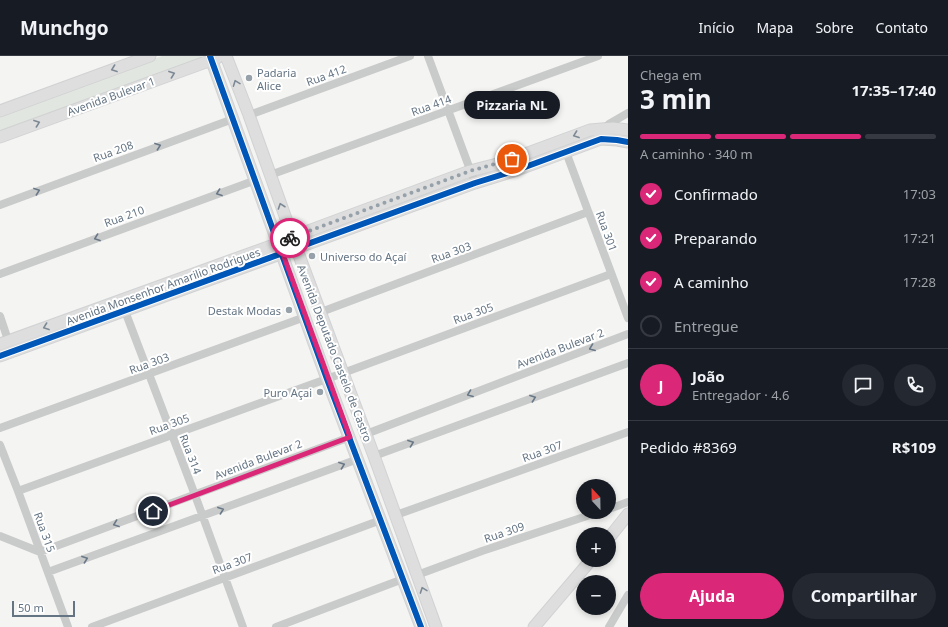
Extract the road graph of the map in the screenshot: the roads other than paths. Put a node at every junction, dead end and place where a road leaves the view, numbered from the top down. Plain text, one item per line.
1 (150, 56) edge
2 (222, 56) edge
3 (226, 56) edge
4 (410, 56) edge
5 (428, 56) edge
6 (598, 56) edge
7 (210, 58) edge
8 (0, 111) edge
9 (449, 111) junction
10 (628, 113) edge
11 (249, 115) junction
12 (233, 118) junction
13 (604, 128) junction
14 (628, 130) edge
15 (0, 137) edge
16 (601, 139) junction
17 (628, 142) edge
18 (566, 152) junction
19 (470, 171) junction
20 (270, 175) junction
21 (256, 180) junction
22 (475, 183) junction
23 (0, 205) edge
24 (364, 210) junction
25 (588, 212) junction
26 (368, 222) junction
27 (292, 237) junction
28 (281, 248) junction
29 (296, 248) junction
30 (0, 274) edge
31 (611, 274) junction
32 (125, 311) junction
33 (321, 312) junction
34 (0, 316) edge
35 (305, 318) junction
36 (628, 318) edge
37 (628, 334) edge
38 (4, 342) edge
39 (12, 352) junction
40 (0, 356) edge
41 (628, 363) edge
42 (150, 374) junction
43 (343, 374) junction
44 (328, 379) junction
45 (0, 428) edge
46 (628, 432) edge
47 (366, 434) junction
48 (172, 435) junction
49 (350, 437) junction
50 (0, 446) edge
51 (374, 456) junction
52 (358, 459) junction
53 (18, 491) junction
54 (195, 495) junction
55 (628, 502) edge
56 (616, 506) edge
57 (628, 514) edge
58 (396, 515) junction
59 (203, 516) junction
60 (578, 519) edge
61 (381, 520) junction
62 (616, 529) edge
63 (0, 536) edge
64 (40, 552) junction
65 (585, 567) edge
66 (48, 572) junction
67 (417, 575) junction
68 (224, 578) junction
69 (403, 579) junction
70 (628, 595) edge
71 (68, 627) edge
72 (92, 627) edge
73 (243, 627) edge
74 (276, 627) edge
75 (421, 627) edge
76 (436, 627) edge
77 (534, 627) edge
78 (609, 627) edge

1 -> 8 street
2 - 7 street, Avenida Bulevar 1
11 -> 3 street, Avenida Deputado Castelo de Castro
4 - 11 street, Rua 412
5 - 9 street
6 - 9 street, Rua 414
7 - 12 street, Avenida Deputado Castelo de Castro
15 -> 7 street, Avenida Bulevar 1
9 - 19 street
9 - 20 street, Rua 414
10 - 13 street, Avenida Monsenhor Amarilio Rodrigues
11 - 20 street, Avenida Deputado Castelo de Castro
12 - 21 street, Avenida Deputado Castelo de Castro
23 -> 12 street, Rua 208
13 - 14 street, Avenida Monsenhor Amarilio Rodrigues
13 - 16 street
13 -> 19 street, Avenida Monsenhor Amarilio Rodrigues
16 - 17 street, Avenida Monsenhor Amarilio Rodrigues
16 - 18 street, Avenida Monsenhor Amarilio Rodrigues
18 - 22 street, Avenida Monsenhor Amarilio Rodrigues
18 - 25 street, Rua 301
19 - 22 street
19 - 24 street, Avenida Monsenhor Amarilio Rodrigues
27 -> 20 street, Avenida Deputado Castelo de Castro
21 - 28 street, Avenida Deputado Castelo de Castro
21 -> 30 street, Rua 210
22 - 26 street, Avenida Monsenhor Amarilio Rodrigues
24 - 26 street
24 - 27 street, Avenida Monsenhor Amarilio Rodrigues
25 - 31 street, Rua 301
25 - 33 street, Rua 303
26 - 29 street, Avenida Monsenhor Amarilio Rodrigues
27 - 28 street, Avenida Monsenhor Amarilio Rodrigues
27 - 29 street, Avenida Deputado Castelo de Castro
28 - 29 street, Avenida Monsenhor Amarilio Rodrigues
28 - 32 street, Avenida Monsenhor Amarilio Rodrigues
28 - 35 street, Avenida Deputado Castelo de Castro
28 -> 38 street, Avenida Monsenhor Amarilio Rodrigues
29 - 33 street, Avenida Deputado Castelo de Castro
31 - 36 street, Rua 301
31 - 43 street, Rua 305
32 - 39 street, Avenida Monsenhor Amarilio Rodrigues
32 - 42 street, Rua 314
33 - 43 street, Avenida Deputado Castelo de Castro
34 - 38 street
35 - 42 street, Rua 303
35 - 44 street, Avenida Deputado Castelo de Castro
37 -> 47 street, Avenida Bulevar 2
38 - 39 street
39 - 40 street, Avenida Monsenhor Amarilio Rodrigues
51 -> 41 street
42 - 45 street, Rua 303
42 - 48 street, Rua 314
43 - 44 street, Rua 305
43 - 47 street, Avenida Deputado Castelo de Castro
44 - 48 street, Rua 305
44 - 49 street, Avenida Deputado Castelo de Castro
46 - 58 street, Rua 307
47 - 51 street, Avenida Deputado Castelo de Castro
48 - 53 street, Rua 305
48 - 54 street, Rua 314
49 - 52 street, Avenida Deputado Castelo de Castro
49 - 54 street, Avenida Bulevar 2
50 - 53 street, Rua 315
51 - 58 street, Avenida Deputado Castelo de Castro
59 -> 52 street
52 - 61 street, Avenida Deputado Castelo de Castro
53 - 64 street, Rua 315
54 - 59 street, Rua 314
54 -> 64 street, Avenida Bulevar 2
55 - 56 street
57 - 62 street
58 - 67 street, Avenida Deputado Castelo de Castro
66 -> 59 street
59 - 68 street, Rua 314
60 - 67 street, Rua 309
61 - 68 street, Rua 307
61 - 69 street, Avenida Deputado Castelo de Castro
63 - 64 street
64 - 66 street, Rua 315
65 - 77 street
66 - 71 street, Rua 315
76 -> 67 street, Avenida Deputado Castelo de Castro
68 - 72 street, Rua 307
68 - 73 street, Rua 314
69 - 74 street
69 - 75 street, Avenida Deputado Castelo de Castro
70 - 78 street

